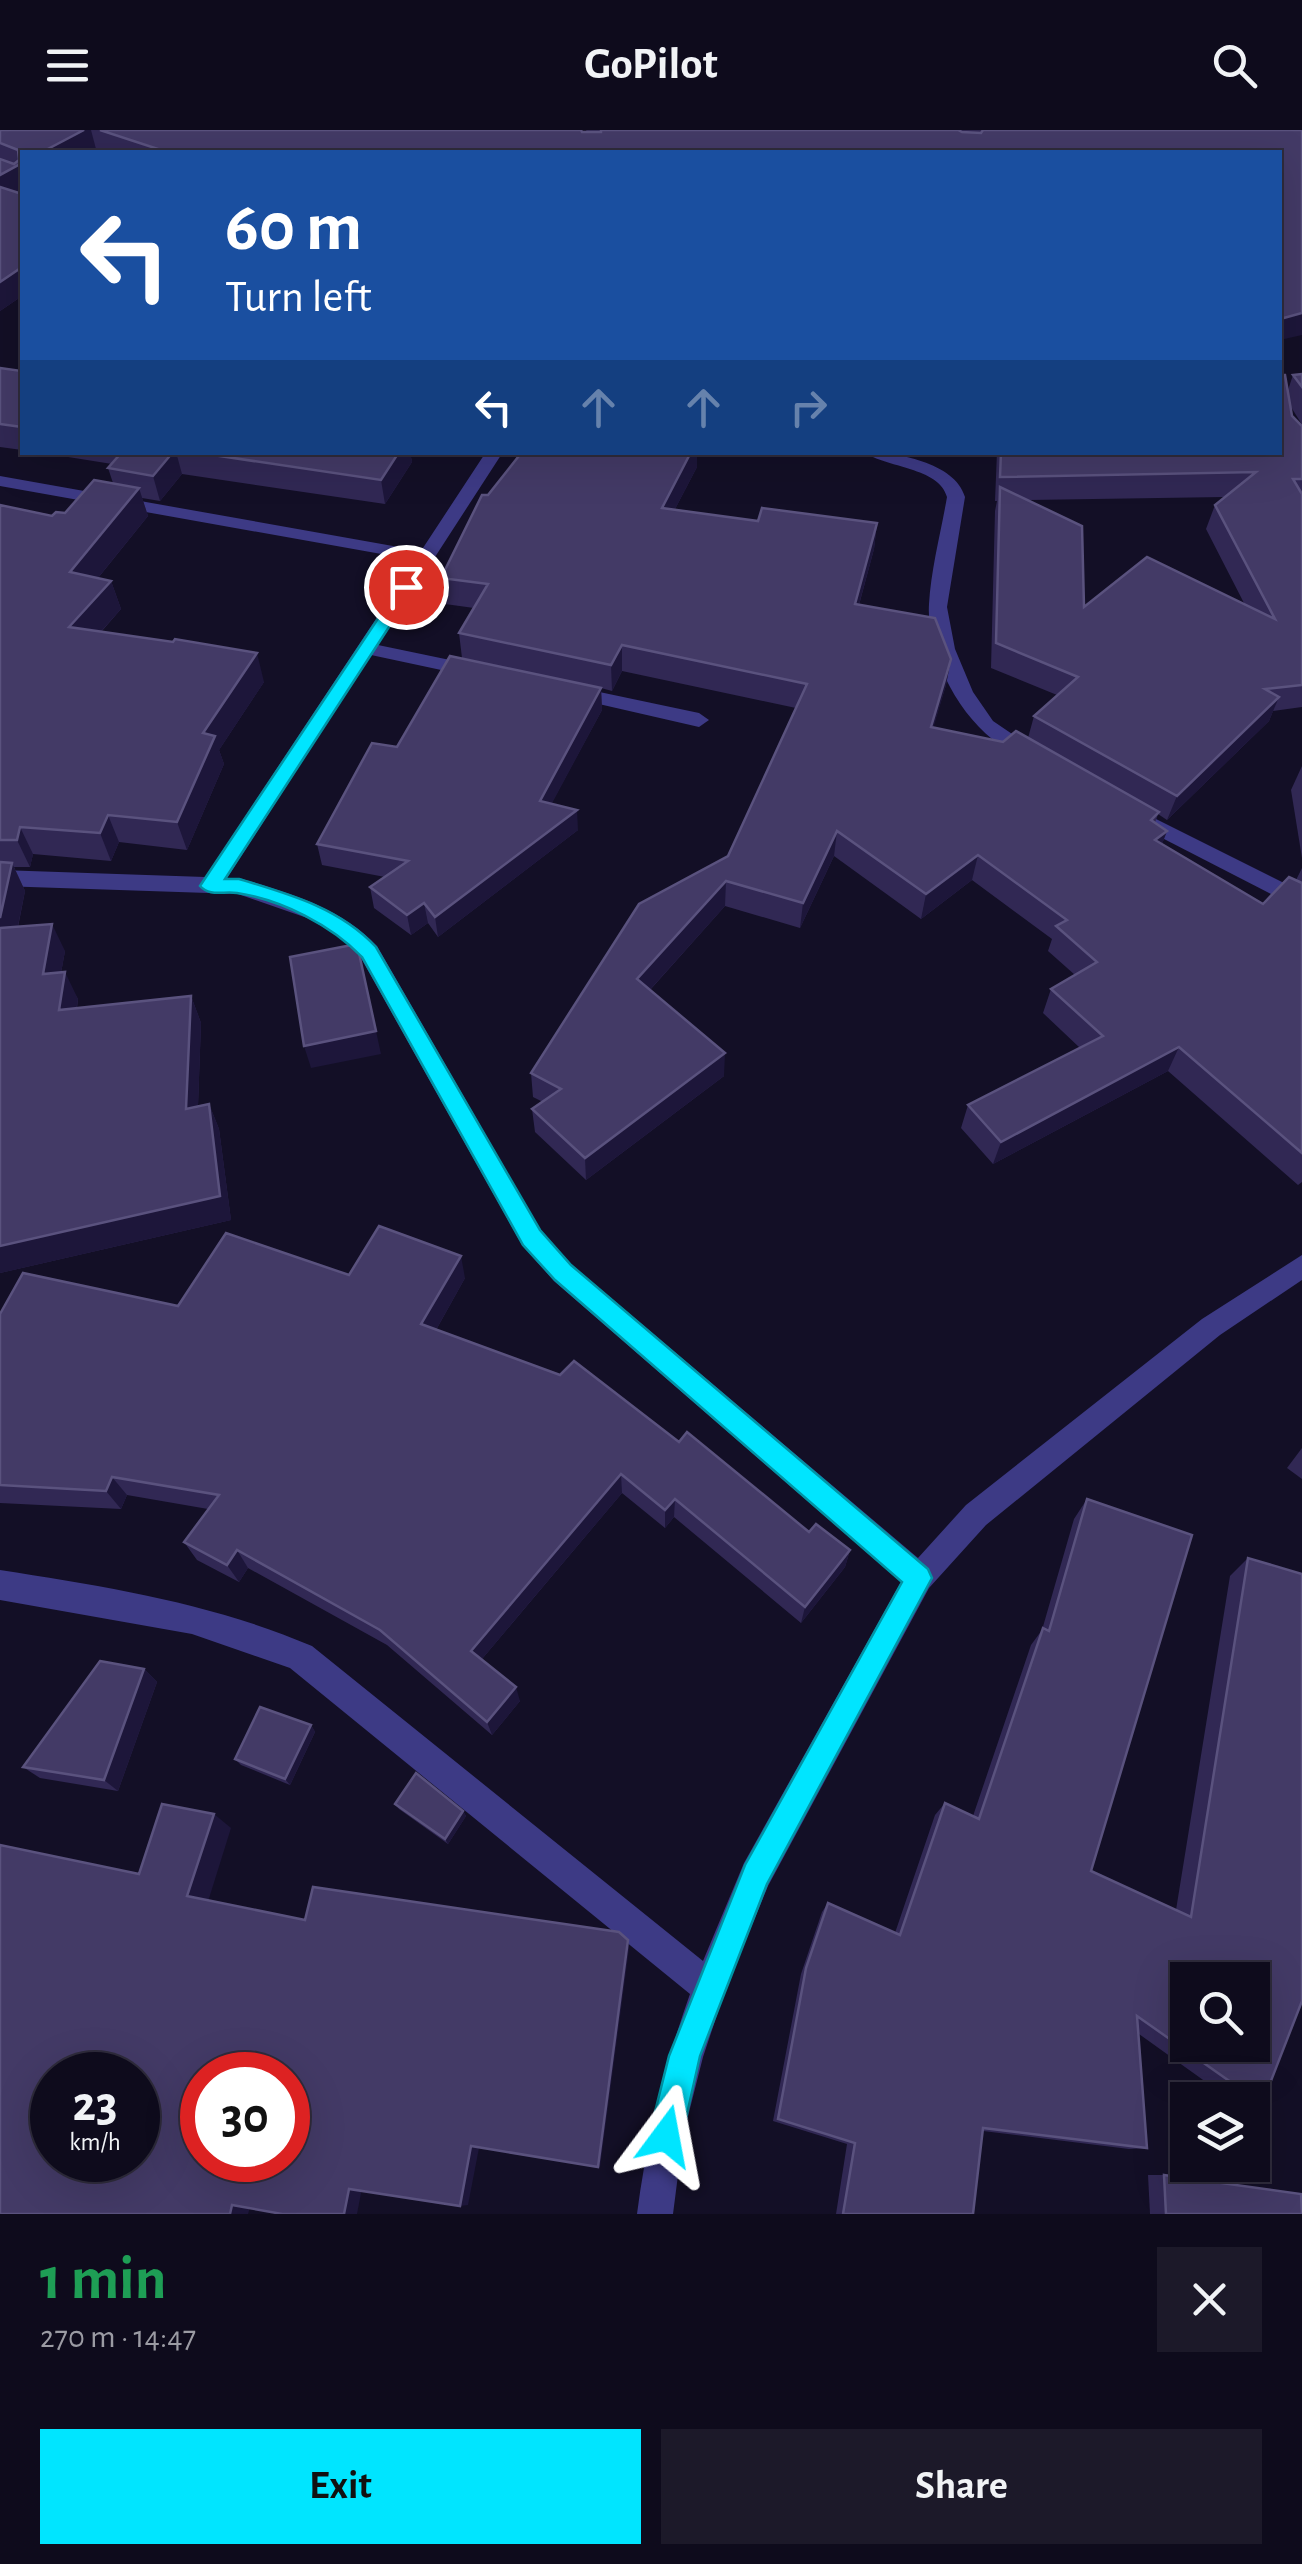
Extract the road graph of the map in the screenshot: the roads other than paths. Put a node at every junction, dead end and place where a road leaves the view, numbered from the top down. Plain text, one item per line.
1 (493, 455) edge
2 (881, 455) edge
3 (0, 481) edge
4 (427, 557) junction
5 (366, 648) junction
6 (503, 678) edge
7 (542, 686) edge
8 (698, 720) dead end
9 (1052, 768) edge
10 (1116, 804) edge
11 (0, 878) edge
12 (210, 886) junction
13 (1302, 902) edge
14 (1302, 1266) edge
15 (918, 1578) junction
16 (0, 1585) edge
17 (709, 1988) junction
18 (655, 2214) edge

1 - 4 street
2 - 9 street
3 - 4 street
4 - 5 street
5 - 6 street
5 - 12 street
7 - 8 street
10 - 13 street
11 - 12 street
12 - 15 street
14 - 15 street
15 - 17 street
16 - 17 street
17 - 18 street

